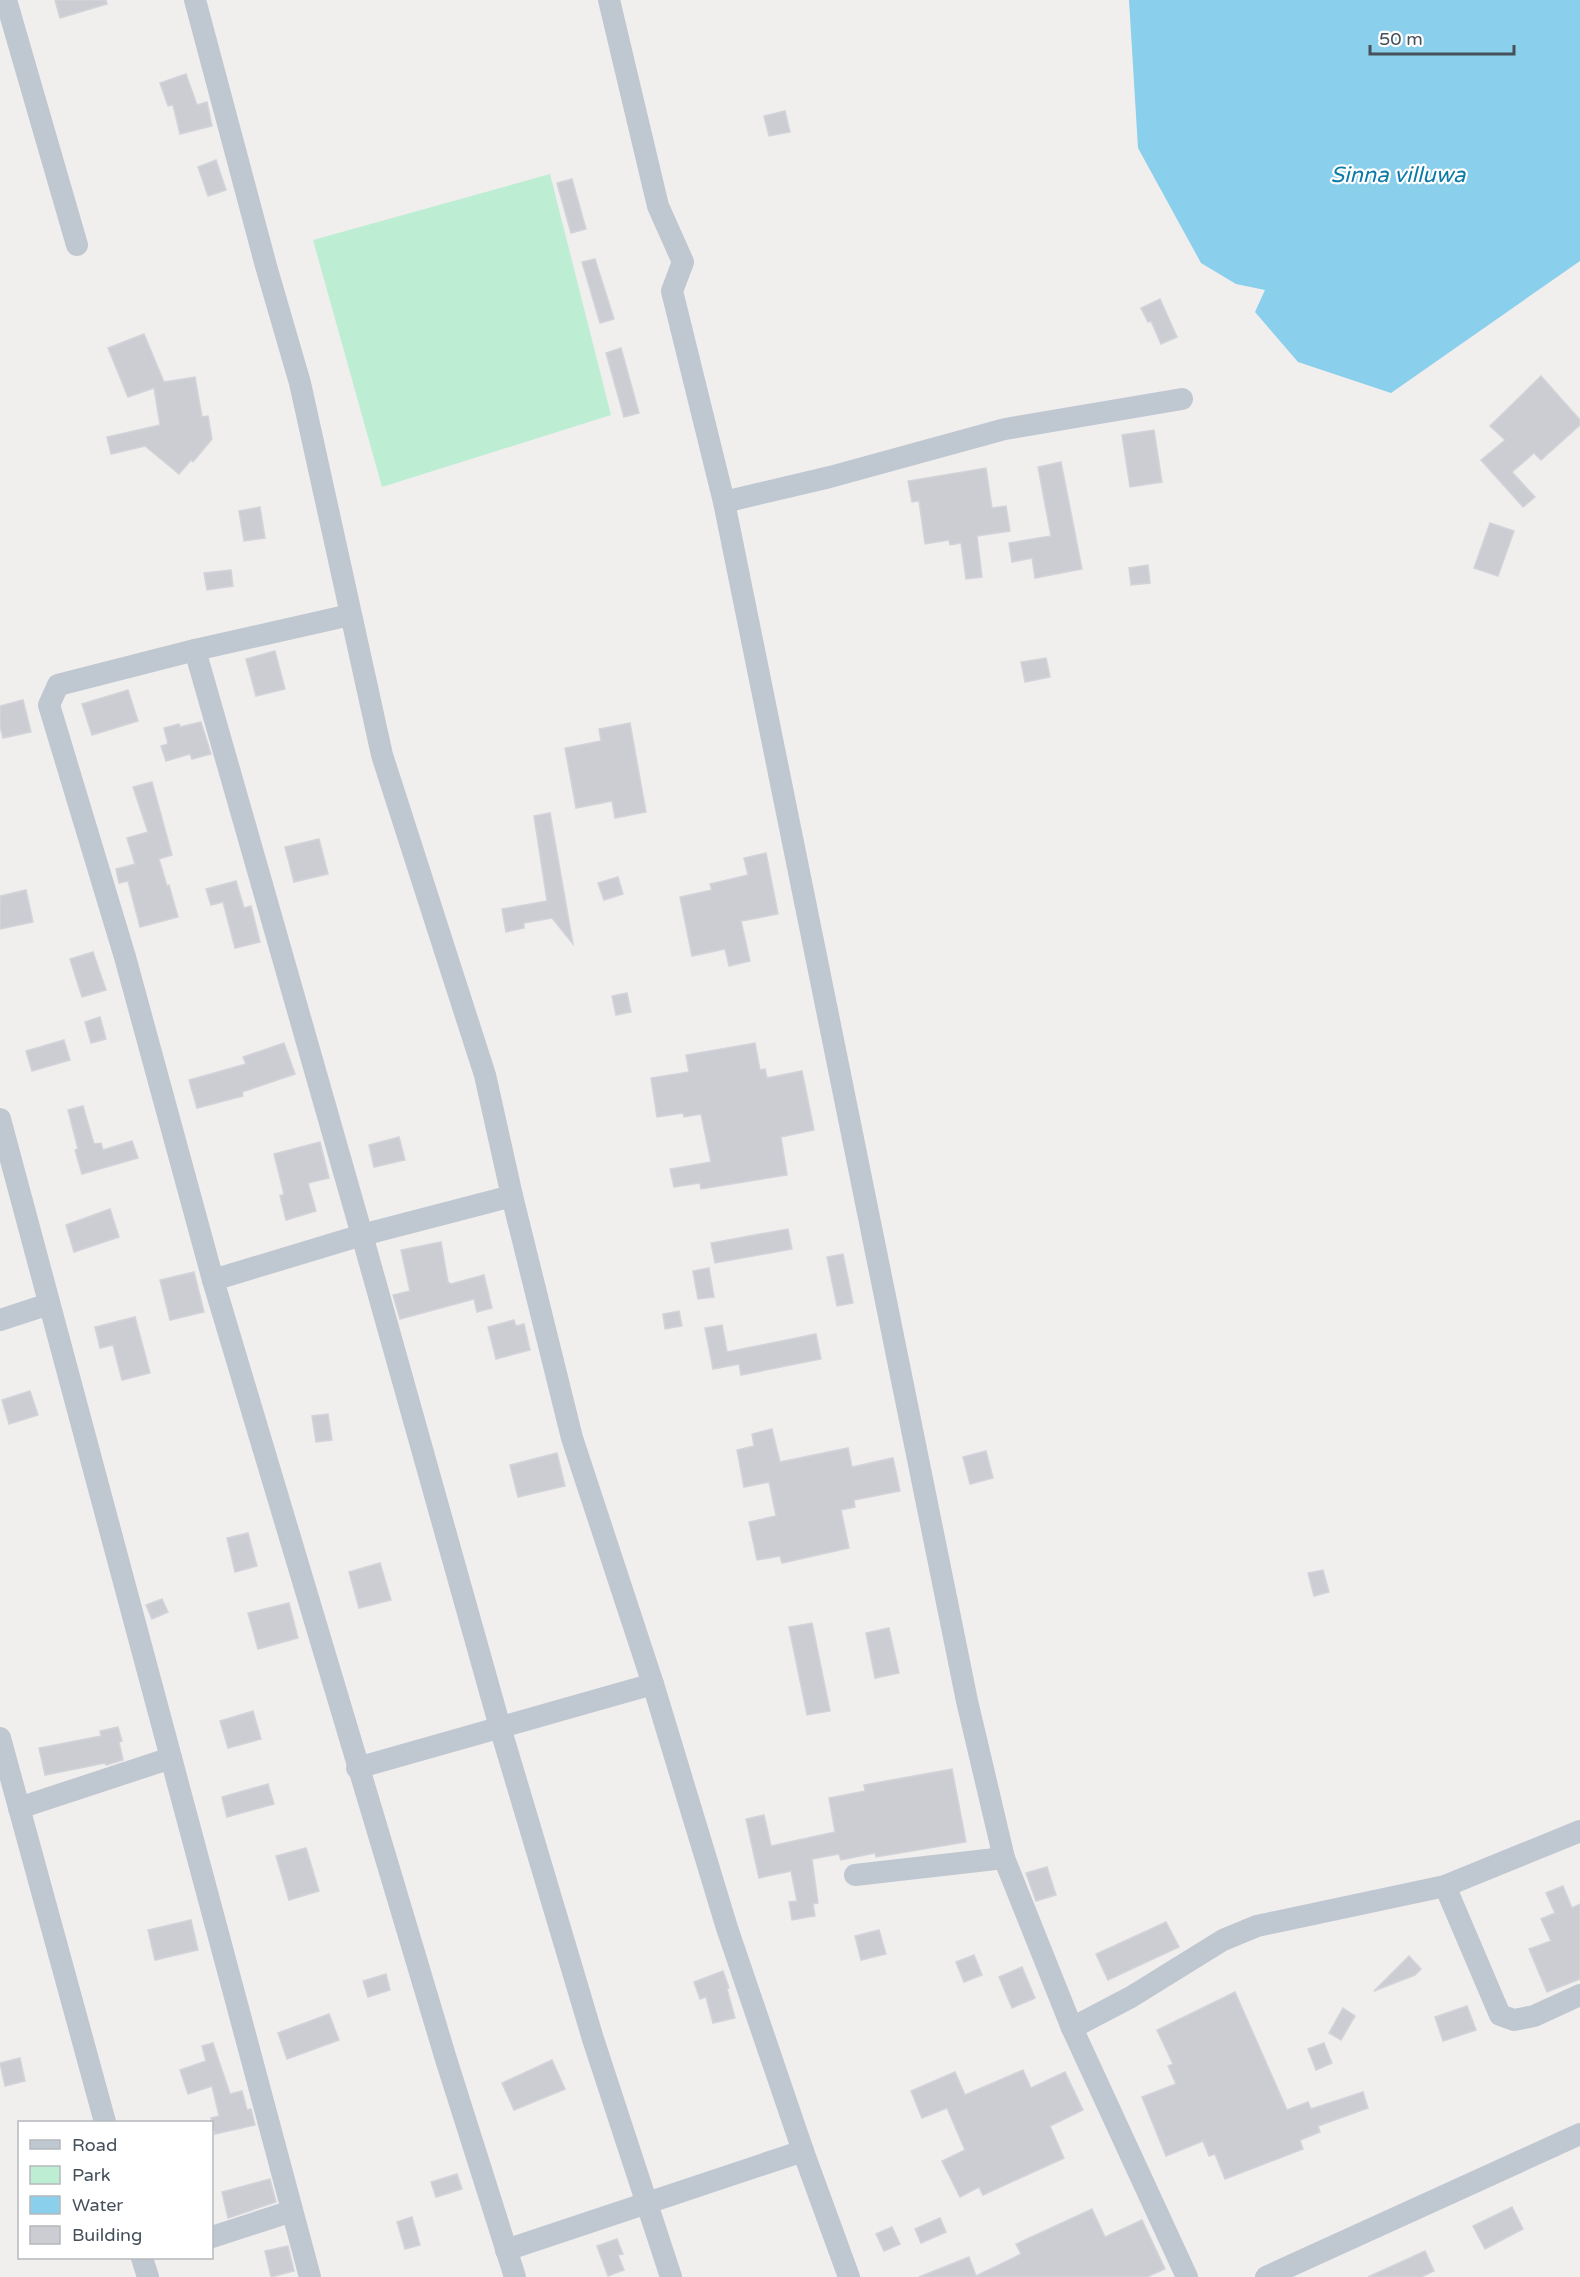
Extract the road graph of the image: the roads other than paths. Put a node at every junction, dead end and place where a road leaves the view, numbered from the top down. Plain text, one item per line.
1 (6, 0) edge
2 (195, 0) edge
3 (609, 0) edge
4 (77, 245) dead end
5 (1182, 399) dead end
6 (724, 502) junction
7 (350, 615) junction
8 (195, 650) junction
9 (0, 1119) edge
10 (512, 1196) junction
11 (362, 1235) junction
12 (213, 1280) junction
13 (49, 1305) junction
14 (0, 1320) edge
15 (653, 1684) junction
16 (500, 1727) junction
17 (0, 1738) edge
18 (171, 1758) junction
19 (357, 1768) junction
20 (19, 1808) junction
21 (1580, 1831) edge
22 (1004, 1858) junction
23 (855, 1875) dead end
24 (1445, 1886) junction
25 (1580, 1995) edge
26 (1072, 2028) junction
27 (105, 2121) edge
28 (1580, 2134) edge
29 (803, 2151) junction
30 (648, 2202) junction
31 (292, 2211) junction
32 (213, 2236) edge
33 (506, 2250) junction
34 (143, 2259) edge
35 (148, 2277) edge
36 (310, 2277) edge
37 (515, 2277) edge
38 (671, 2277) edge
39 (849, 2277) edge
40 (1187, 2277) edge
41 (1266, 2277) edge

1 - 4 street
2 - 7 street
3 - 6 street
5 - 6 street
6 - 22 street
7 - 8 street
7 - 10 street
8 - 11 street
8 - 12 street
9 - 13 street
10 - 11 street
10 - 15 street
11 - 12 street
11 - 16 street
12 - 19 street
13 - 14 street
13 - 18 street
15 - 16 street
15 - 29 street
16 - 19 street
16 - 30 street
17 - 20 street
18 - 20 street
18 - 31 street
19 - 33 street
20 - 27 street
21 - 24 street
22 - 23 street
22 - 26 street
24 - 25 street
24 - 26 street
26 - 40 street
28 - 41 street
29 - 30 street
29 - 39 street
30 - 33 street
30 - 38 street
31 - 32 street
31 - 36 street
33 - 37 street
34 - 35 street

